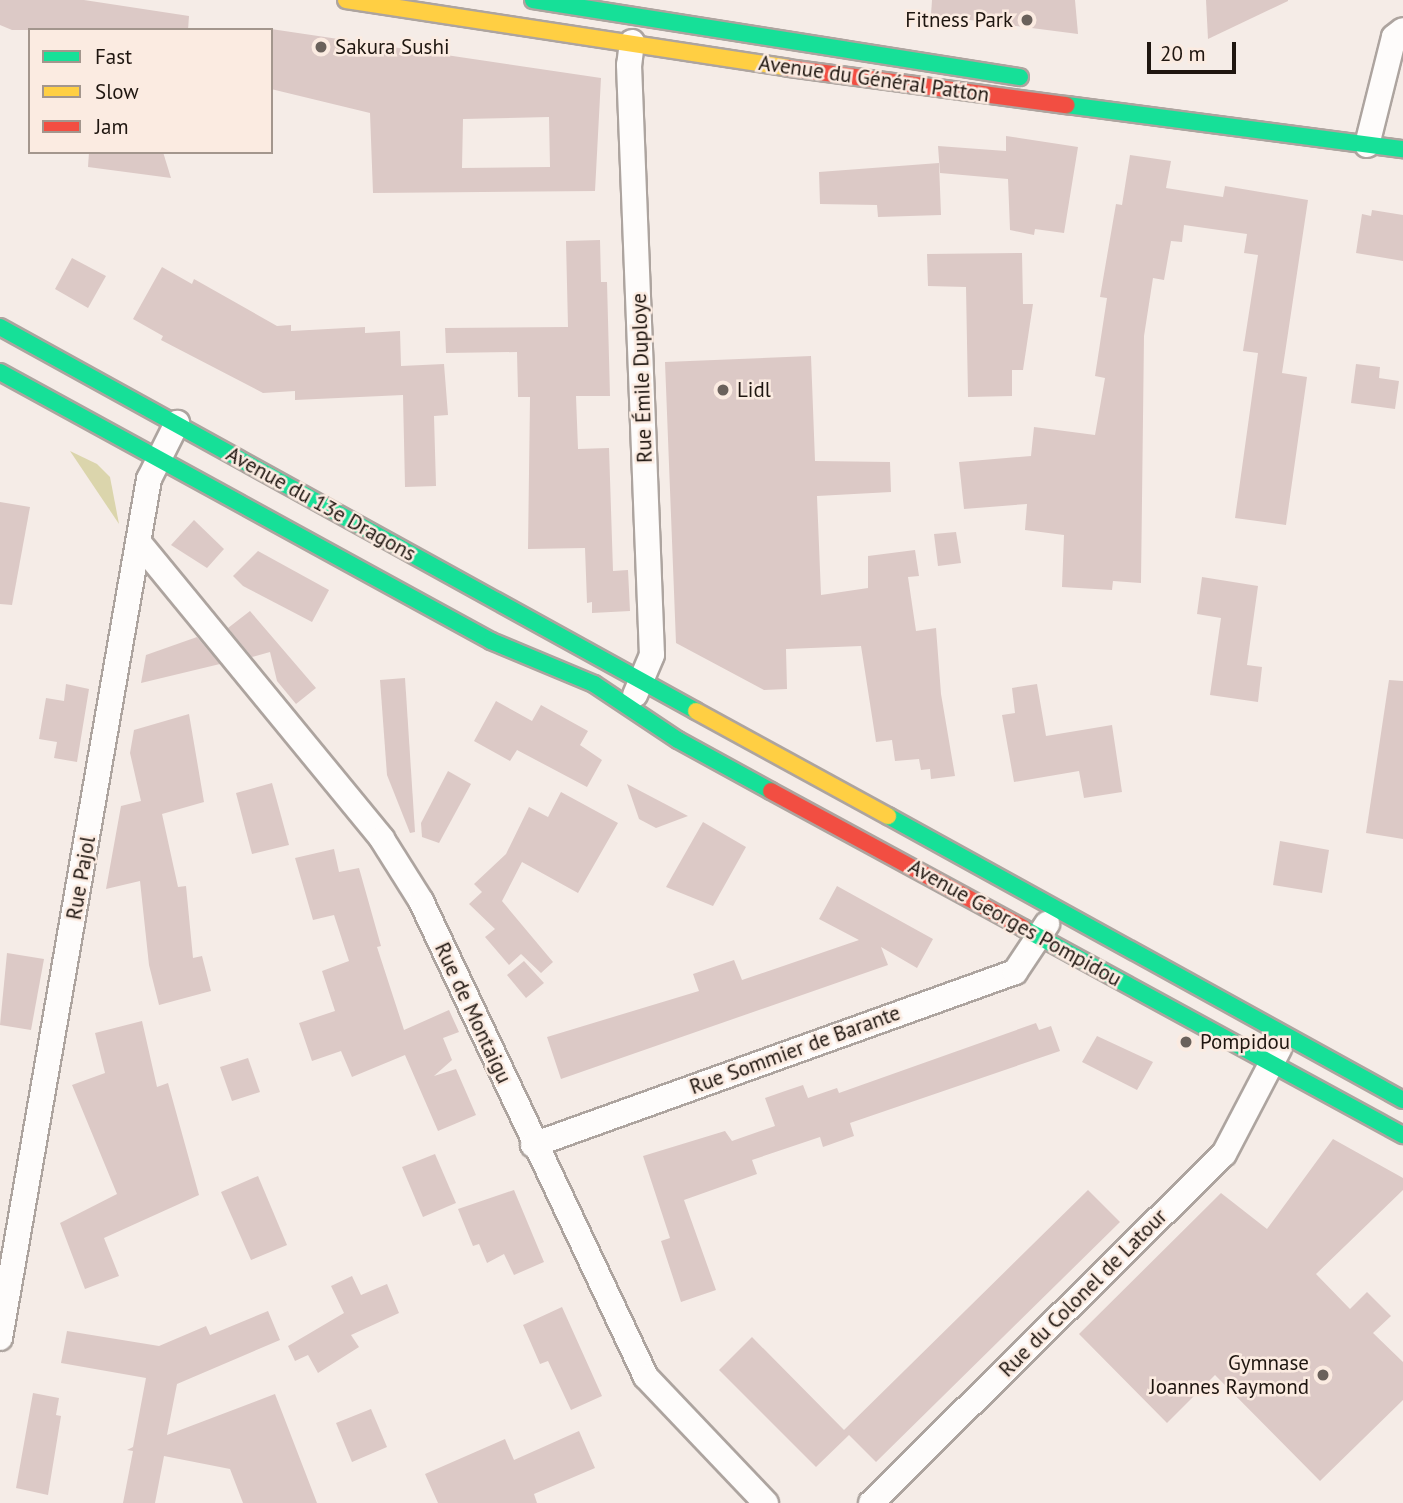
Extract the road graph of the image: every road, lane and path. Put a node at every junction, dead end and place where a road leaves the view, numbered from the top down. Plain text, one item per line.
1 (346, 0) edge
2 (533, 0) edge
3 (595, 4) edge
4 (639, 7) edge
5 (1403, 30) edge
6 (632, 42) junction
7 (1041, 80) dead end
8 (1177, 101) dead end
9 (1403, 136) edge
10 (1369, 138) junction
11 (1403, 149) edge
12 (0, 327) edge
13 (0, 372) edge
14 (177, 423) junction
15 (158, 458) junction
16 (140, 544) junction
17 (641, 682) junction
18 (628, 710) junction
19 (1057, 910) junction
20 (1039, 936) junction
21 (1286, 1035) junction
22 (1270, 1065) junction
23 (1403, 1100) edge
24 (1403, 1135) edge
25 (533, 1145) junction
26 (0, 1338) edge
27 (766, 1503) edge
28 (871, 1503) edge

1 - 6 main road, Avenue du Général Patton
2 - 3 main road, Avenue du Général Patton
3 - 4 main road, Avenue du Général Patton
4 - 6 main road
4 - 7 main road, Avenue du Général Patton
5 - 10 street
6 - 10 main road, Avenue du Général Patton
6 - 17 street, Rue Émile Duploye
8 - 10 main road, Avenue du Général Patton
9 - 10 main road, Avenue du Général Patton
10 - 11 main road, Avenue du Général Patton
12 - 14 main road, Avenue du 13e Dragons
13 - 15 main road, Avenue du 13e Dragons
14 - 15 street, Rue Pajol
14 - 17 main road, Avenue du 13e Dragons
15 - 16 street, Rue Pajol
15 - 18 main road, Avenue du 13e Dragons
16 - 25 street, Rue de Montaigu
16 - 26 street, Rue Pajol
17 - 18 street, Rue Émile Duploye
17 - 19 main road, Avenue Georges Pompidou
18 - 20 main road, Avenue Georges Pompidou
19 - 20 street, Rue Sommier de Barante
19 - 21 main road, Avenue Georges Pompidou
20 - 22 main road, Avenue Georges Pompidou
20 - 25 street, Rue Sommier de Barante
21 - 22 street, Rue du Colonel de Latour
21 - 23 main road, Avenue Georges Pompidou
22 - 24 main road, Avenue Georges Pompidou
22 - 28 street, Rue du Colonel de Latour
25 - 27 street, Rue de Montaigu

